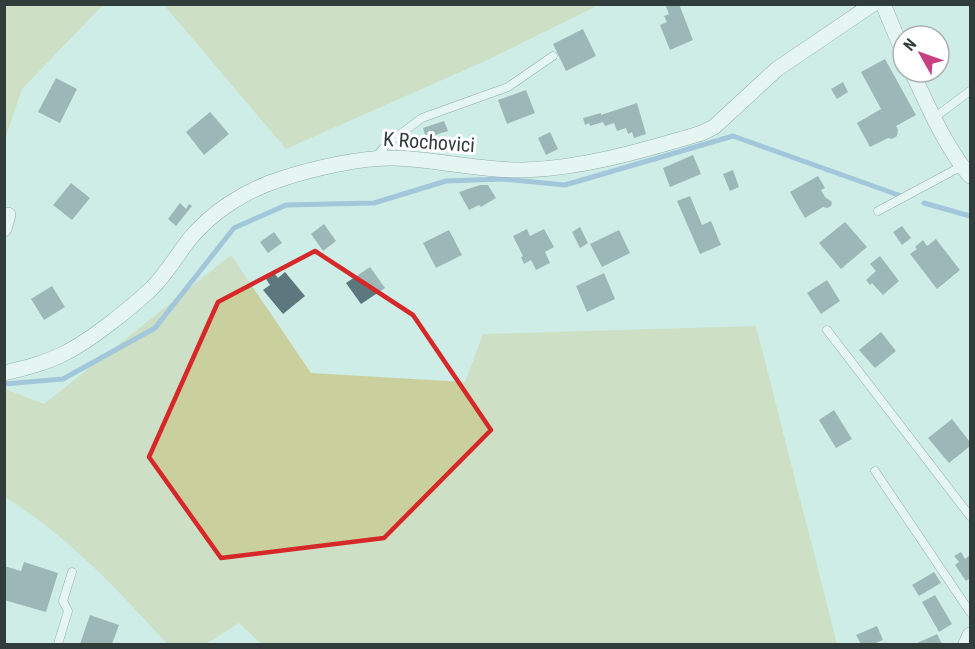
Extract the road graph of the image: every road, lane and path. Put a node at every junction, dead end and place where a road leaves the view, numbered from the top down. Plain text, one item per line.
1 (873, 4) edge
2 (883, 4) edge
3 (891, 24) edge
4 (553, 56) dead end
5 (918, 84) edge
6 (970, 91) edge
7 (934, 118) junction
8 (375, 159) junction
9 (966, 171) edge
10 (878, 211) dead end
11 (827, 330) dead end
12 (4, 374) edge
13 (875, 471) dead end
14 (970, 516) edge
15 (72, 572) dead end
16 (970, 612) edge
17 (970, 634) edge
18 (58, 645) edge
19 (966, 645) edge

1 - 8 street, K Rochovici
2 - 3 street
4 - 8 lane
5 - 7 street
6 - 7 lane
7 - 9 street
8 - 12 street, K Rochovici
9 - 10 lane
11 - 14 lane
13 - 16 lane
15 - 18 lane
17 - 19 street

